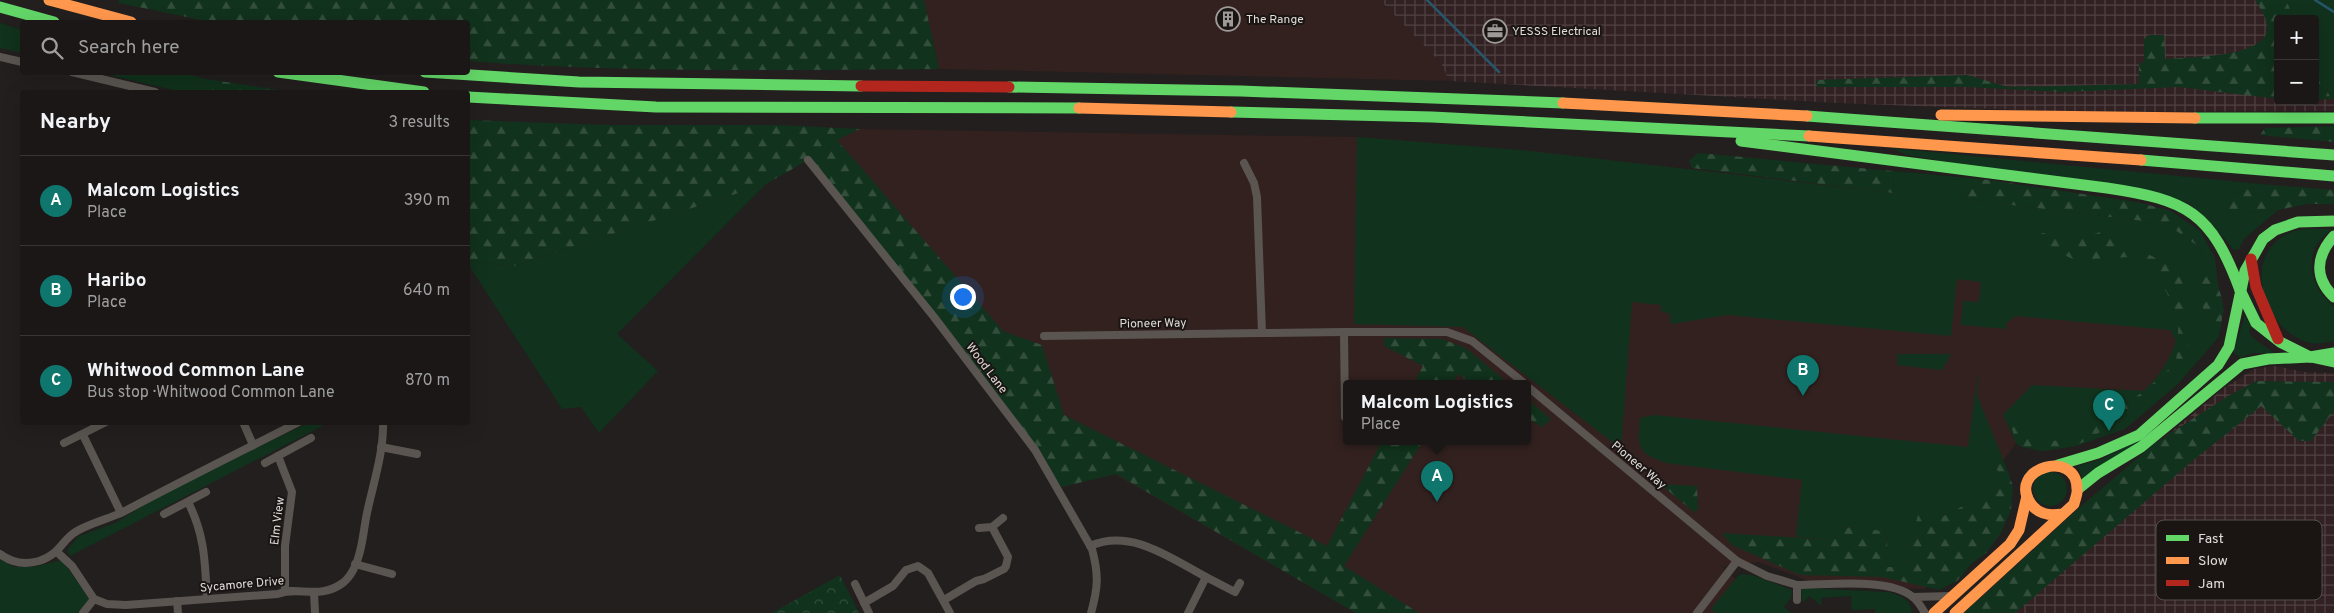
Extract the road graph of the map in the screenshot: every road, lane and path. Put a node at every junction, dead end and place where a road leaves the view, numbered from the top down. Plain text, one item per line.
1 (49, 0) edge
2 (0, 7) edge
3 (47, 20) edge
4 (124, 20) edge
5 (0, 57) edge
6 (20, 62) edge
7 (84, 75) edge
8 (300, 75) edge
9 (458, 75) edge
10 (146, 90) edge
11 (409, 90) edge
12 (470, 97) edge
13 (1734, 112) junction
14 (2334, 118) edge
15 (1599, 125) junction
16 (2334, 155) edge
17 (808, 160) dead end
18 (1244, 163) dead end
19 (2334, 176) edge
20 (2329, 221) edge
21 (2334, 236) edge
22 (2251, 256) junction
23 (2321, 280) junction
24 (2334, 288) edge
25 (2240, 290) junction
26 (2334, 297) edge
27 (1344, 332) junction
28 (1262, 333) junction
29 (1044, 336) dead end
30 (2280, 342) junction
31 (2334, 353) edge
32 (2310, 357) junction
33 (2334, 362) edge
34 (1345, 380) edge
35 (1520, 380) edge
36 (1531, 389) edge
37 (101, 425) edge
38 (244, 425) edge
39 (293, 425) edge
40 (383, 425) edge
41 (83, 435) junction
42 (311, 438) dead end
43 (64, 443) dead end
44 (254, 445) junction
45 (381, 447) junction
46 (417, 454) dead end
47 (278, 456) junction
48 (266, 463) dead end
49 (2058, 465) junction
50 (2078, 489) junction
51 (206, 492) dead end
52 (2027, 496) junction
53 (188, 502) junction
54 (121, 513) junction
55 (164, 514) dead end
56 (2062, 514) junction
57 (1003, 518) dead end
58 (992, 527) junction
59 (979, 528) dead end
60 (1090, 546) junction
61 (57, 552) junction
62 (0, 554) edge
63 (1737, 561) junction
64 (355, 564) junction
65 (392, 574) dead end
66 (1206, 577) junction
67 (1240, 583) dead end
68 (855, 584) dead end
69 (1797, 586) junction
70 (285, 591) junction
71 (314, 593) junction
72 (1953, 596) junction
73 (1913, 597) junction
74 (94, 599) junction
75 (207, 599) junction
76 (944, 600) junction
77 (1797, 600) dead end
78 (177, 601) junction
79 (864, 603) junction
80 (1923, 611) edge
81 (83, 613) edge
82 (178, 613) edge
83 (315, 613) edge
84 (869, 613) edge
85 (950, 613) edge
86 (1091, 613) edge
87 (1188, 613) edge
88 (1697, 613) edge
89 (1934, 613) edge
90 (1955, 613) edge

1 - 4 main road
2 - 3 main road
5 - 6 street
7 - 10 street
8 - 11 main road
9 - 13 main road
12 - 15 main road
13 - 14 main road
13 - 16 main road
15 - 19 main road
15 - 25 main road
17 - 60 street, Wood Lane
18 - 28 street
20 - 22 main road
21 - 23 main road
22 - 25 main road
22 - 30 main road
23 - 24 main road
23 - 26 main road
25 - 30 main road
25 - 49 main road
27 - 28 street, Pioneer Way
27 - 34 street
27 - 35 street, Pioneer Way
28 - 29 street, Pioneer Way
30 - 32 main road
31 - 32 main road
32 - 33 main road
32 - 50 main road
36 - 63 street, Pioneer Way
37 - 41 street
38 - 44 street
39 - 44 street
40 - 45 street, Sycamore Drive
41 - 43 street
41 - 54 street
42 - 47 street
44 - 54 street
45 - 46 street
45 - 64 street, Sycamore Drive
47 - 48 street
47 - 70 street, Elm View
49 - 50 main road
49 - 52 main road
50 - 56 main road
51 - 53 street
52 - 56 main road
52 - 72 main road
53 - 55 street
53 - 75 street
54 - 61 street
56 - 90 main road
57 - 58 street
58 - 59 street
58 - 76 street
60 - 66 street
60 - 86 street, Wood Lane
61 - 62 street
61 - 74 street
63 - 69 street, Pioneer Way
63 - 88 street
64 - 65 street
64 - 71 street, Sycamore Drive
66 - 67 street
66 - 87 street
68 - 79 street
69 - 73 street, Pioneer Way
69 - 77 street
70 - 71 street, Sycamore Drive
70 - 75 street, Sycamore Drive
71 - 83 street
72 - 73 street, Pioneer Way
72 - 89 main road
73 - 80 street, Pioneer Way
74 - 78 street, Sycamore Drive
74 - 81 street
75 - 78 street, Sycamore Drive
76 - 79 street
76 - 85 street
78 - 82 street
79 - 84 street

